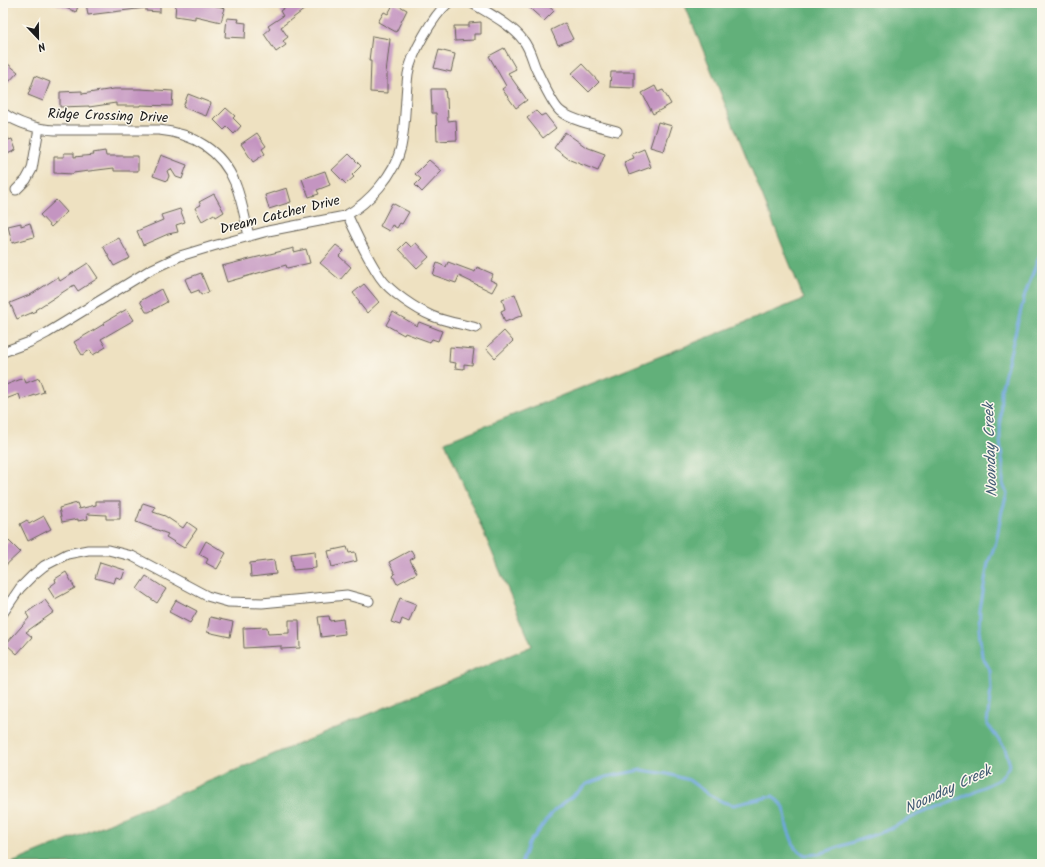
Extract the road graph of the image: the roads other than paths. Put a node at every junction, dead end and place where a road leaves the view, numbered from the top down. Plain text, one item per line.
1 (448, 3) edge
2 (472, 3) edge
3 (3, 113) edge
4 (39, 128) junction
5 (617, 131) dead end
6 (16, 190) dead end
7 (347, 214) junction
8 (249, 236) junction
9 (476, 328) dead end
10 (3, 352) edge
11 (369, 601) dead end
12 (3, 613) edge

1 - 7 street, Dream Catcher Drive
2 - 5 street
3 - 4 street, Ridge Crossing Drive
4 - 6 street
4 - 8 street, Ridge Crossing Drive
7 - 8 street, Dream Catcher Drive
7 - 9 street
8 - 10 street, Dream Catcher Drive
11 - 12 street

